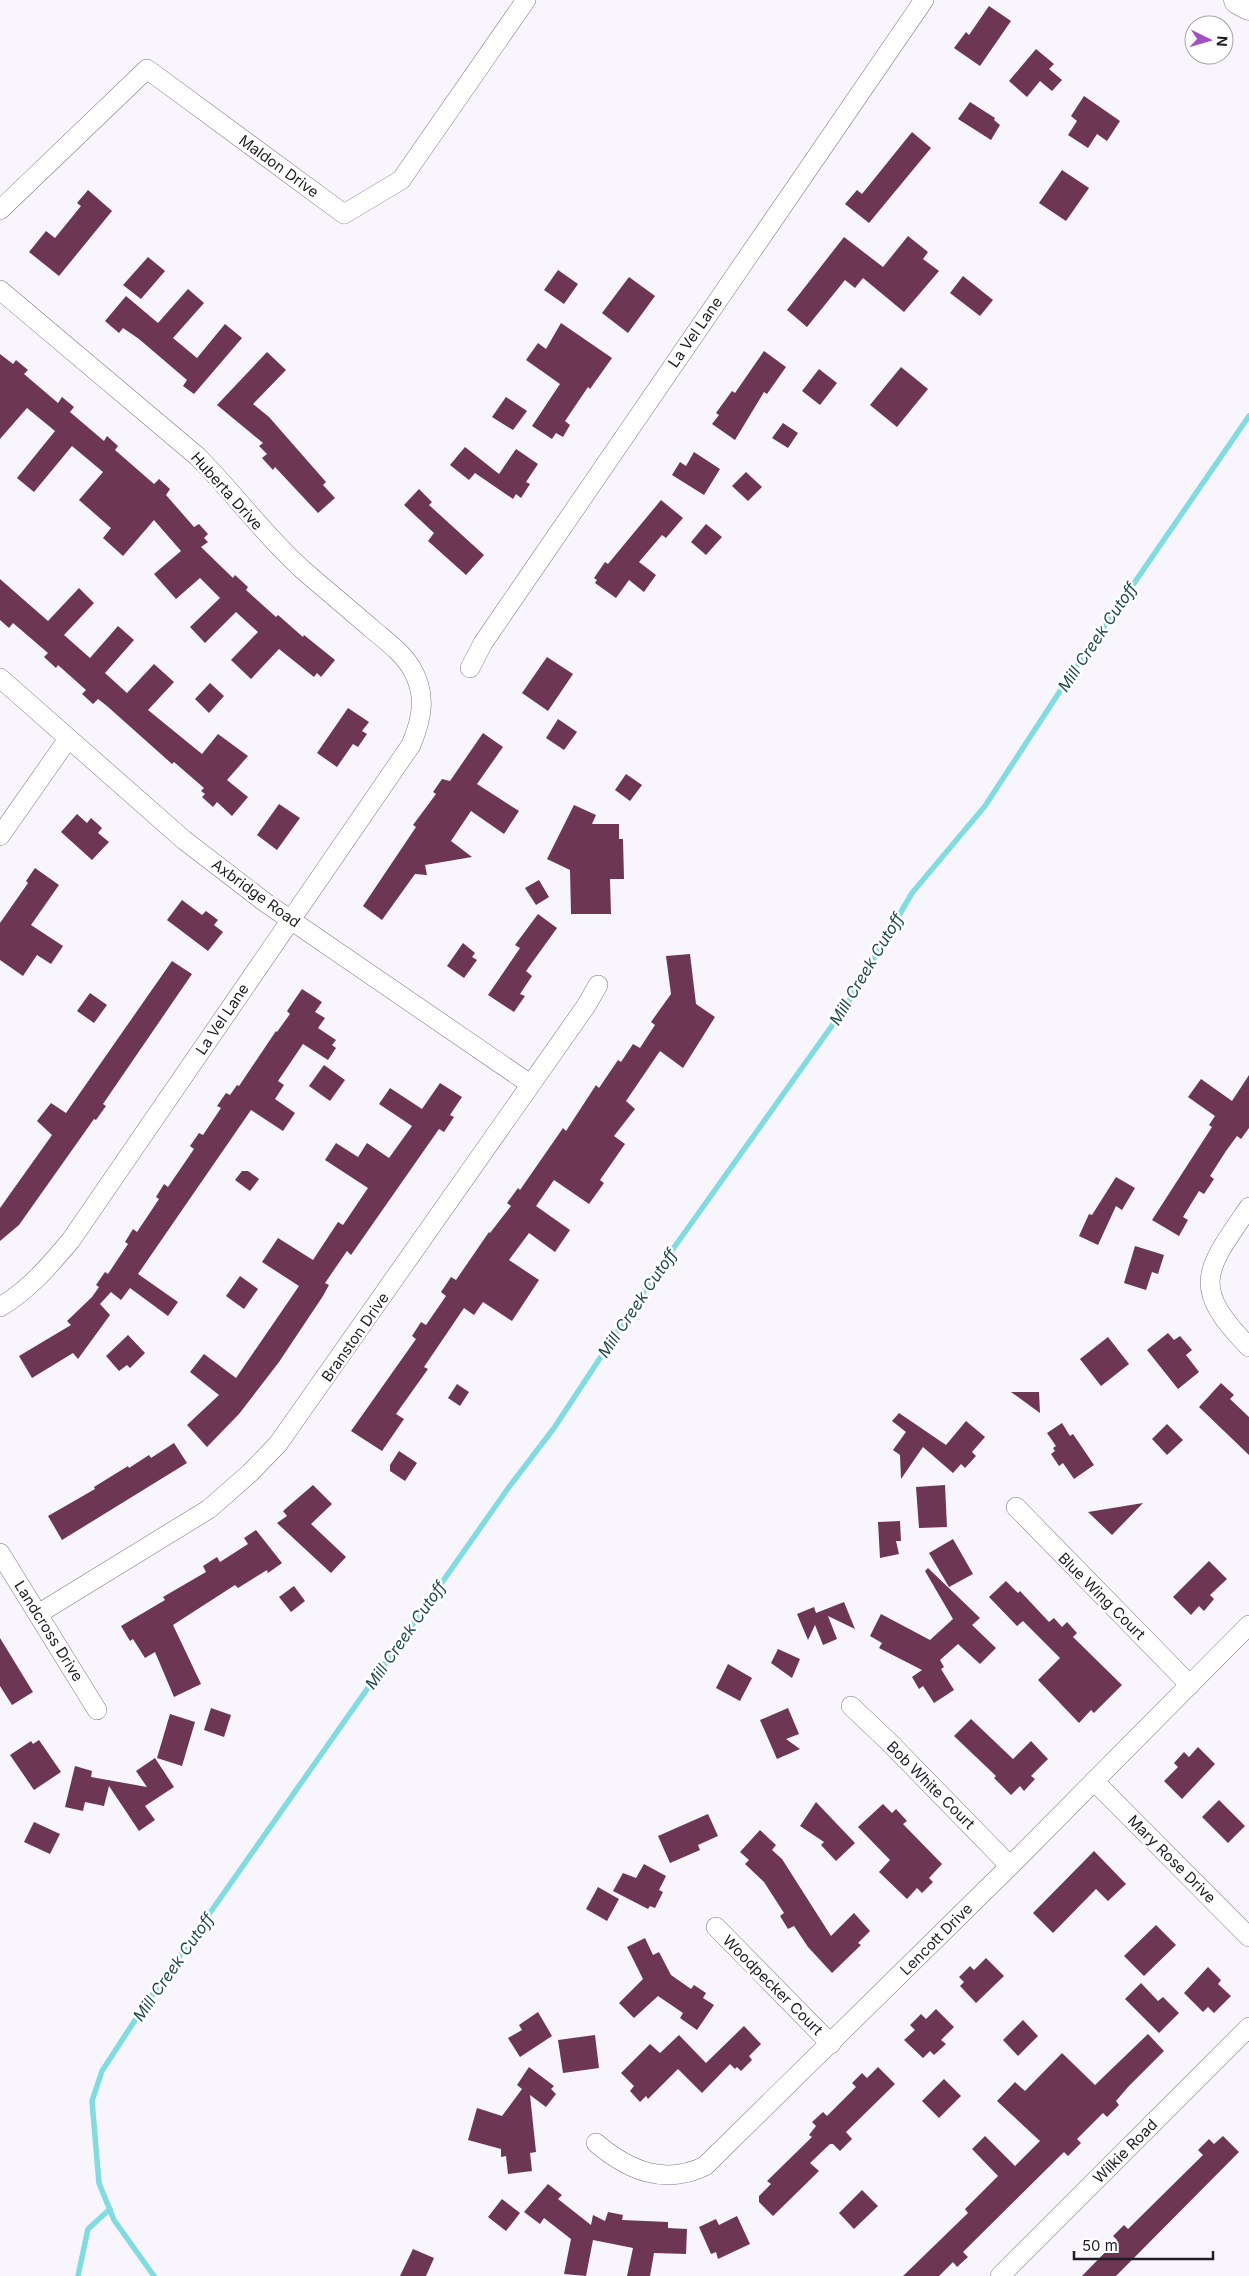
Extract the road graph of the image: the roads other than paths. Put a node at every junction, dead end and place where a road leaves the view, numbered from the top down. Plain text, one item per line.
1 (526, 0) edge
2 (924, 0) edge
3 (1238, 0) edge
4 (1249, 6) edge
5 (0, 210) edge
6 (0, 290) edge
7 (470, 668) dead end
8 (0, 678) edge
9 (421, 713) joint
10 (68, 738) junction
11 (0, 836) edge
12 (291, 920) junction
13 (598, 986) dead end
14 (530, 1084) junction
15 (1249, 1207) edge
16 (0, 1307) edge
17 (1249, 1347) edge
18 (1016, 1507) dead end
19 (0, 1553) edge
20 (38, 1614) junction
21 (1249, 1625) edge
22 (1190, 1685) junction
23 (851, 1706) dead end
24 (97, 1710) dead end
25 (1094, 1781) junction
26 (1010, 1866) junction
27 (716, 1927) dead end
28 (1249, 1937) edge
29 (1249, 2026) edge
30 (831, 2044) junction
31 (596, 2143) dead end
32 (1000, 2276) edge

1 - 5 street, Maldon Drive
2 - 7 street, La Vel Lane
3 - 4 street
6 - 9 street, Huberta Drive
8 - 10 street, Axbridge Road
9 - 12 street, La Vel Lane
10 - 11 street
10 - 12 street, Axbridge Road
12 - 14 street, Axbridge Road
12 - 16 street, La Vel Lane
13 - 14 street, Branston Drive
14 - 20 street, Branston Drive
15 - 17 street
18 - 22 street, Blue Wing Court
19 - 20 street, Landcross Drive
20 - 24 street, Landcross Drive
21 - 22 street, Lencott Drive
22 - 25 street, Lencott Drive
23 - 26 street, Bob White Court
25 - 26 street, Lencott Drive
25 - 28 street, Mary Rose Drive
26 - 30 street, Lencott Drive
27 - 30 street, Woodpecker Court
29 - 32 street, Wilkie Road
30 - 31 street, Lencott Drive

